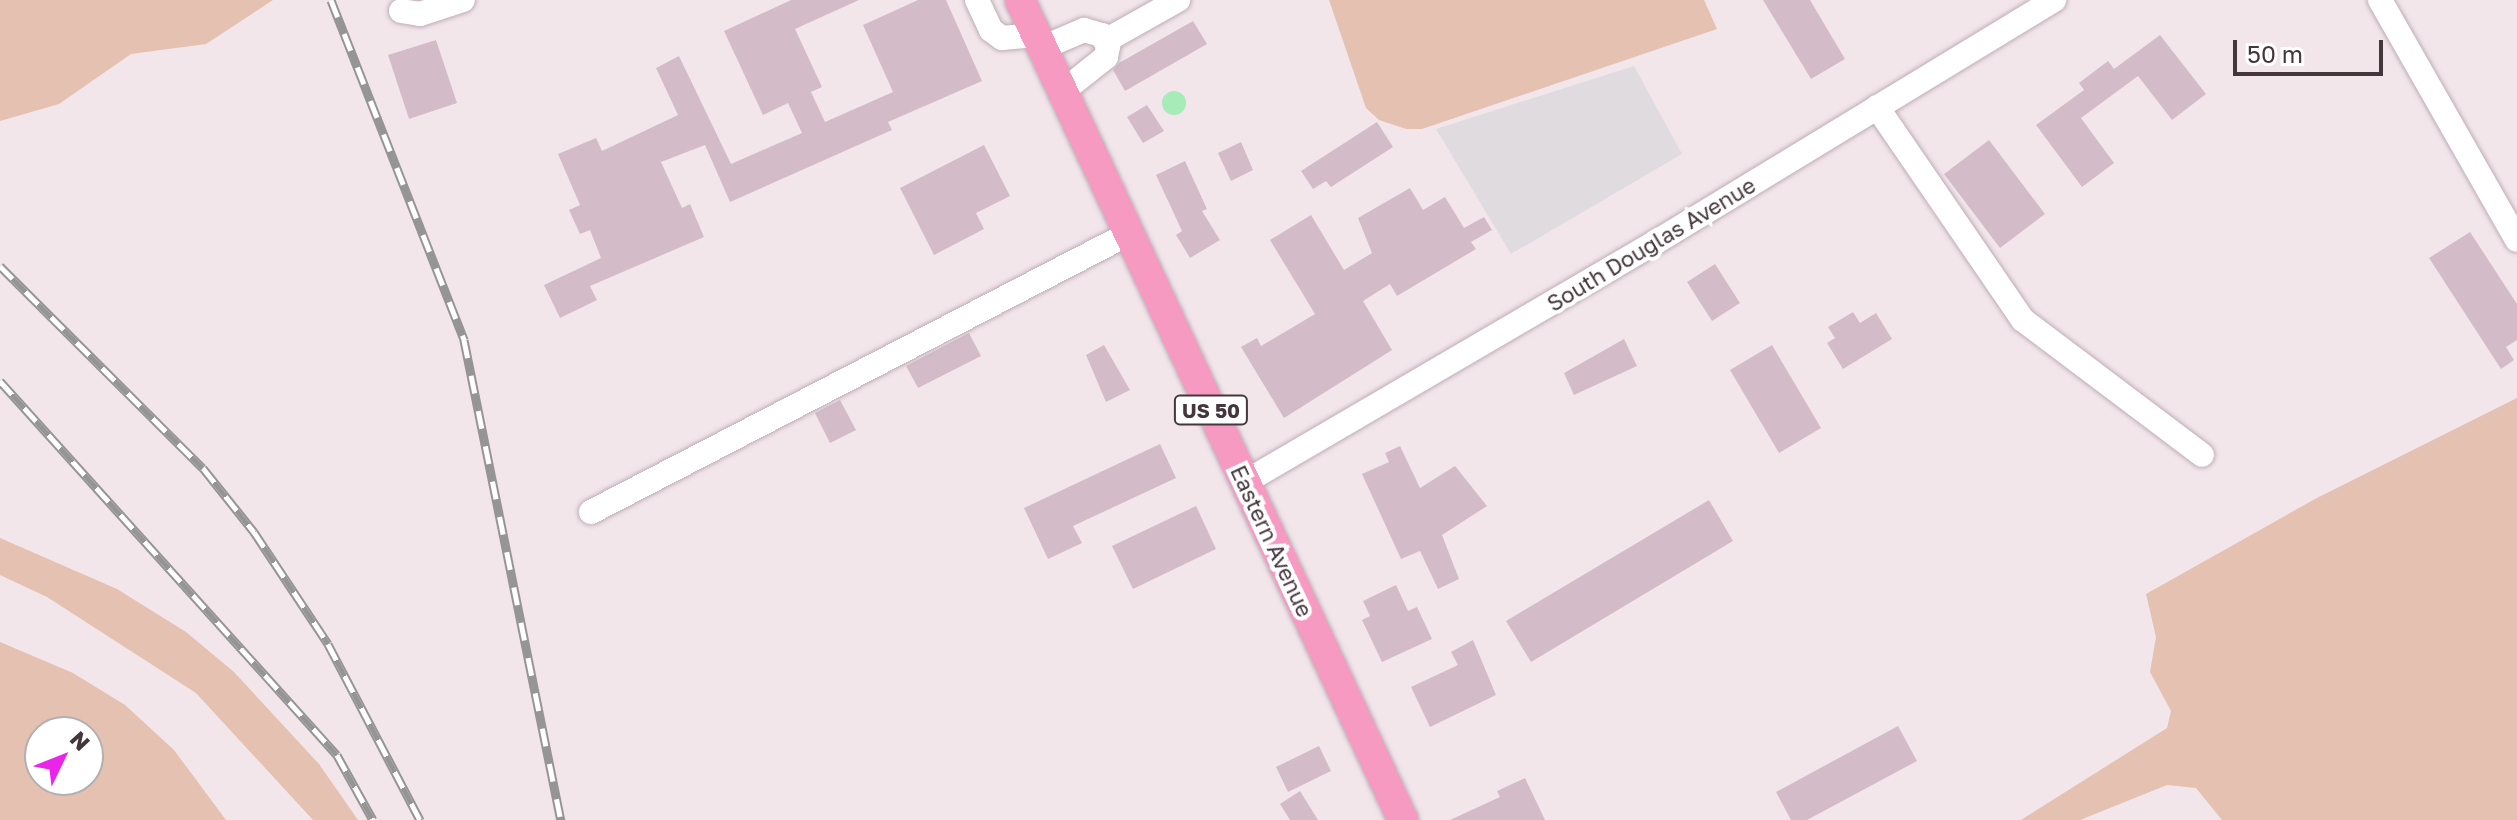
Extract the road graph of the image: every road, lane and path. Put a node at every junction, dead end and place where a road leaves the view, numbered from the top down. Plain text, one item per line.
1 (463, 0) edge
2 (977, 0) edge
3 (1020, 0) edge
4 (1178, 0) edge
5 (2054, 0) edge
6 (2380, 0) edge
7 (401, 11) dead end
8 (1039, 41) junction
9 (1105, 41) junction
10 (1062, 92) junction
11 (1877, 107) junction
12 (1128, 234) junction
13 (2517, 240) edge
14 (2202, 455) dead end
15 (1245, 482) junction
16 (591, 512) dead end
17 (1403, 820) edge

1 - 7 street
2 - 8 street
3 - 8 main road, Eastern Avenue / US 50
4 - 9 street
5 - 11 street, South Douglas Avenue
6 - 13 street
8 - 9 street
8 - 10 main road, Eastern Avenue / US 50
9 - 10 street
10 - 12 main road, Eastern Avenue / US 50
11 - 14 street
11 - 15 street, South Douglas Avenue
12 - 15 main road, Eastern Avenue / US 50
12 - 16 street
15 - 17 main road, Eastern Avenue / US 50

